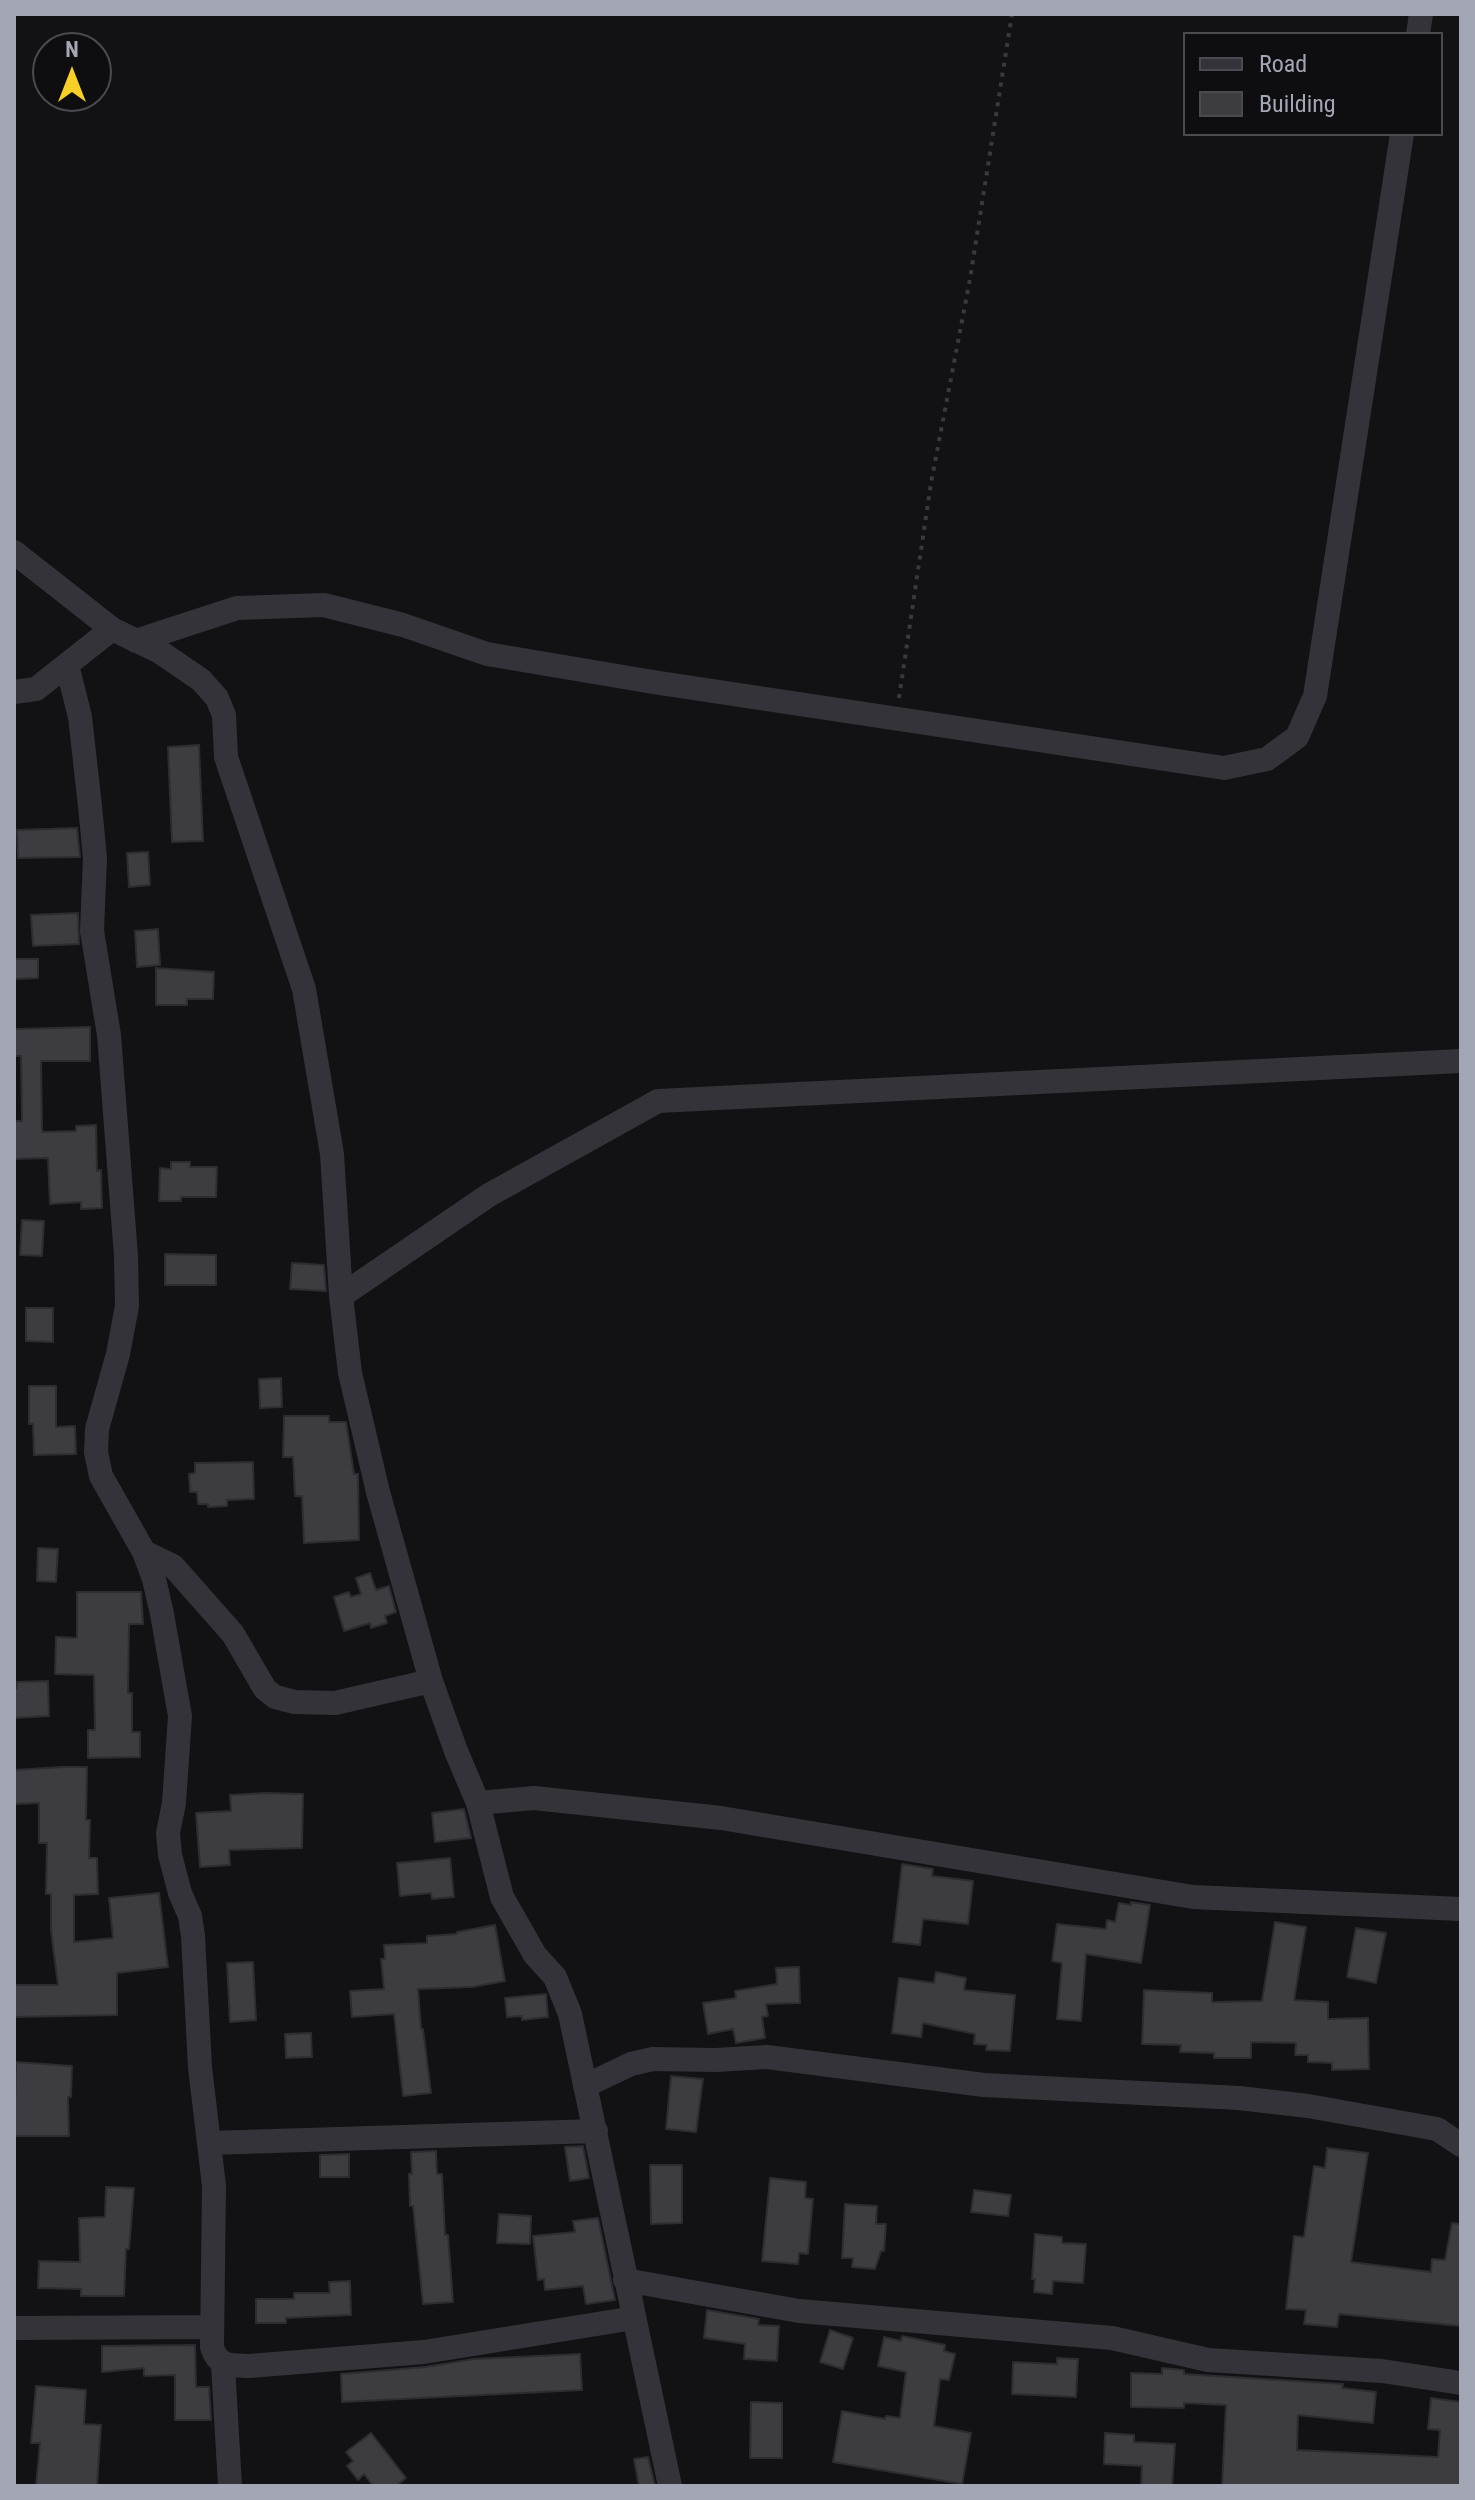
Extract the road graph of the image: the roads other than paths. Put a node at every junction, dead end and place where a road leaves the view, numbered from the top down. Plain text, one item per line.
1 (1402, 136) edge
2 (14, 552) edge
3 (112, 629) junction
4 (136, 641) junction
5 (67, 665) junction
6 (14, 692) edge
7 (1461, 1061) edge
8 (341, 1296) junction
9 (144, 1552) junction
10 (431, 1681) junction
11 (478, 1803) junction
12 (1461, 1909) edge
13 (585, 2086) junction
14 (596, 2131) junction
15 (209, 2143) junction
16 (1461, 2145) edge
17 (625, 2280) junction
18 (634, 2318) junction
19 (212, 2327) junction
20 (14, 2328) edge
21 (223, 2365) junction
22 (1461, 2383) edge
23 (230, 2486) edge
24 (670, 2486) edge

1 - 4 street
2 - 3 street
3 - 4 street
3 - 5 street
4 - 8 street
5 - 6 street
5 - 9 street
7 - 8 street
8 - 10 street
9 - 10 street
9 - 15 street
10 - 11 street
11 - 12 street
11 - 13 street
13 - 14 street
13 - 16 street
14 - 15 street
14 - 17 street
15 - 19 street
17 - 18 street
17 - 22 street
18 - 21 street
18 - 24 street
19 - 20 street
19 - 21 street
21 - 23 street

